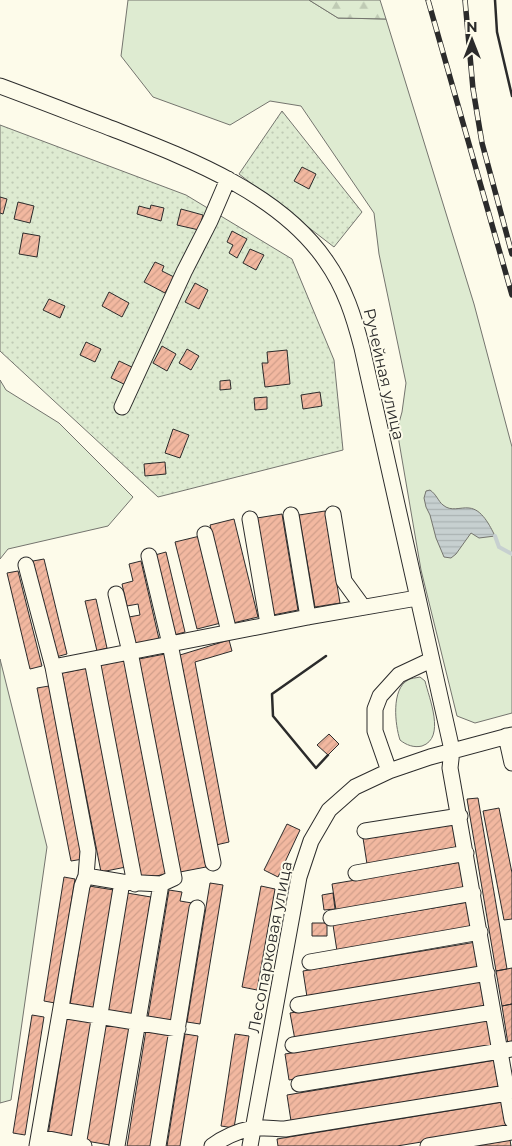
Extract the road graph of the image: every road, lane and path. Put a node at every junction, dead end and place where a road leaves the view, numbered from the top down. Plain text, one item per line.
1 (0, 86) edge
2 (228, 180) junction
3 (122, 407) dead end
4 (333, 514) dead end
5 (291, 515) dead end
6 (250, 519) dead end
7 (205, 534) dead end
8 (149, 556) dead end
9 (26, 565) dead end
10 (116, 594) dead end
11 (417, 598) junction
12 (363, 607) junction
13 (308, 617) junction
14 (268, 624) junction
15 (230, 632) junction
16 (170, 644) junction
17 (130, 652) junction
18 (92, 660) junction
19 (431, 660) junction
20 (53, 667) junction
21 (509, 736) edge
22 (452, 750) junction
23 (512, 763) edge
24 (389, 771) junction
25 (460, 816) junction
26 (365, 831) dead end
27 (466, 853) junction
28 (212, 863) dead end
29 (356, 873) dead end
30 (86, 876) junction
31 (128, 883) junction
32 (161, 884) junction
33 (473, 893) junction
34 (197, 908) dead end
35 (331, 918) dead end
36 (480, 932) junction
37 (310, 962) dead end
38 (486, 973) junction
39 (298, 1005) dead end
40 (61, 1010) junction
41 (493, 1012) junction
42 (99, 1016) junction
43 (138, 1022) junction
44 (178, 1029) junction
45 (293, 1046) dead end
46 (506, 1050) edge
47 (298, 1084) dead end
48 (507, 1093) junction
49 (512, 1120) edge
50 (254, 1128) junction
51 (512, 1132) edge
52 (38, 1142) edge
53 (80, 1146) edge
54 (117, 1146) edge
55 (158, 1146) edge
56 (212, 1146) edge
57 (250, 1146) edge
58 (428, 1146) edge

1 - 2 street, Ручейная улица
2 - 3 street
2 - 11 street, Ручейная улица
4 - 12 street
5 - 13 street
6 - 14 street
7 - 15 street
8 - 16 street
9 - 20 street
10 - 17 street
11 - 12 street
11 - 19 street, Ручейная улица
12 - 13 street
13 - 14 street
14 - 15 street
15 - 16 street
16 - 17 street
16 - 28 street
17 - 18 street
17 - 32 street
18 - 20 street
18 - 31 street
19 - 22 street, Ручейная улица
19 - 24 street
20 - 30 street
21 - 22 street, Лесопарковая улица
21 - 23 street
22 - 24 street, Лесопарковая улица
22 - 25 street, Ручейная улица
24 - 50 street, Лесопарковая улица
25 - 26 street
25 - 27 street, Ручейная улица
27 - 29 street
27 - 33 street, Ручейная улица
30 - 31 street
30 - 40 street
31 - 32 street
31 - 42 street
32 - 43 street
33 - 35 street
33 - 36 street, Ручейная улица
34 - 44 street
36 - 37 street
36 - 38 street, Ручейная улица
38 - 39 street
38 - 41 street, Ручейная улица
40 - 42 street
40 - 52 street
41 - 45 street
41 - 46 street, Ручейная улица
42 - 43 street
42 - 53 street
43 - 44 street
43 - 54 street
44 - 55 street
46 - 47 street
46 - 48 street, Ручейная улица
48 - 49 street, Ручейная улица
48 - 50 street
50 - 56 street
50 - 57 street, Лесопарковая улица
51 - 58 street
52 - 53 street

